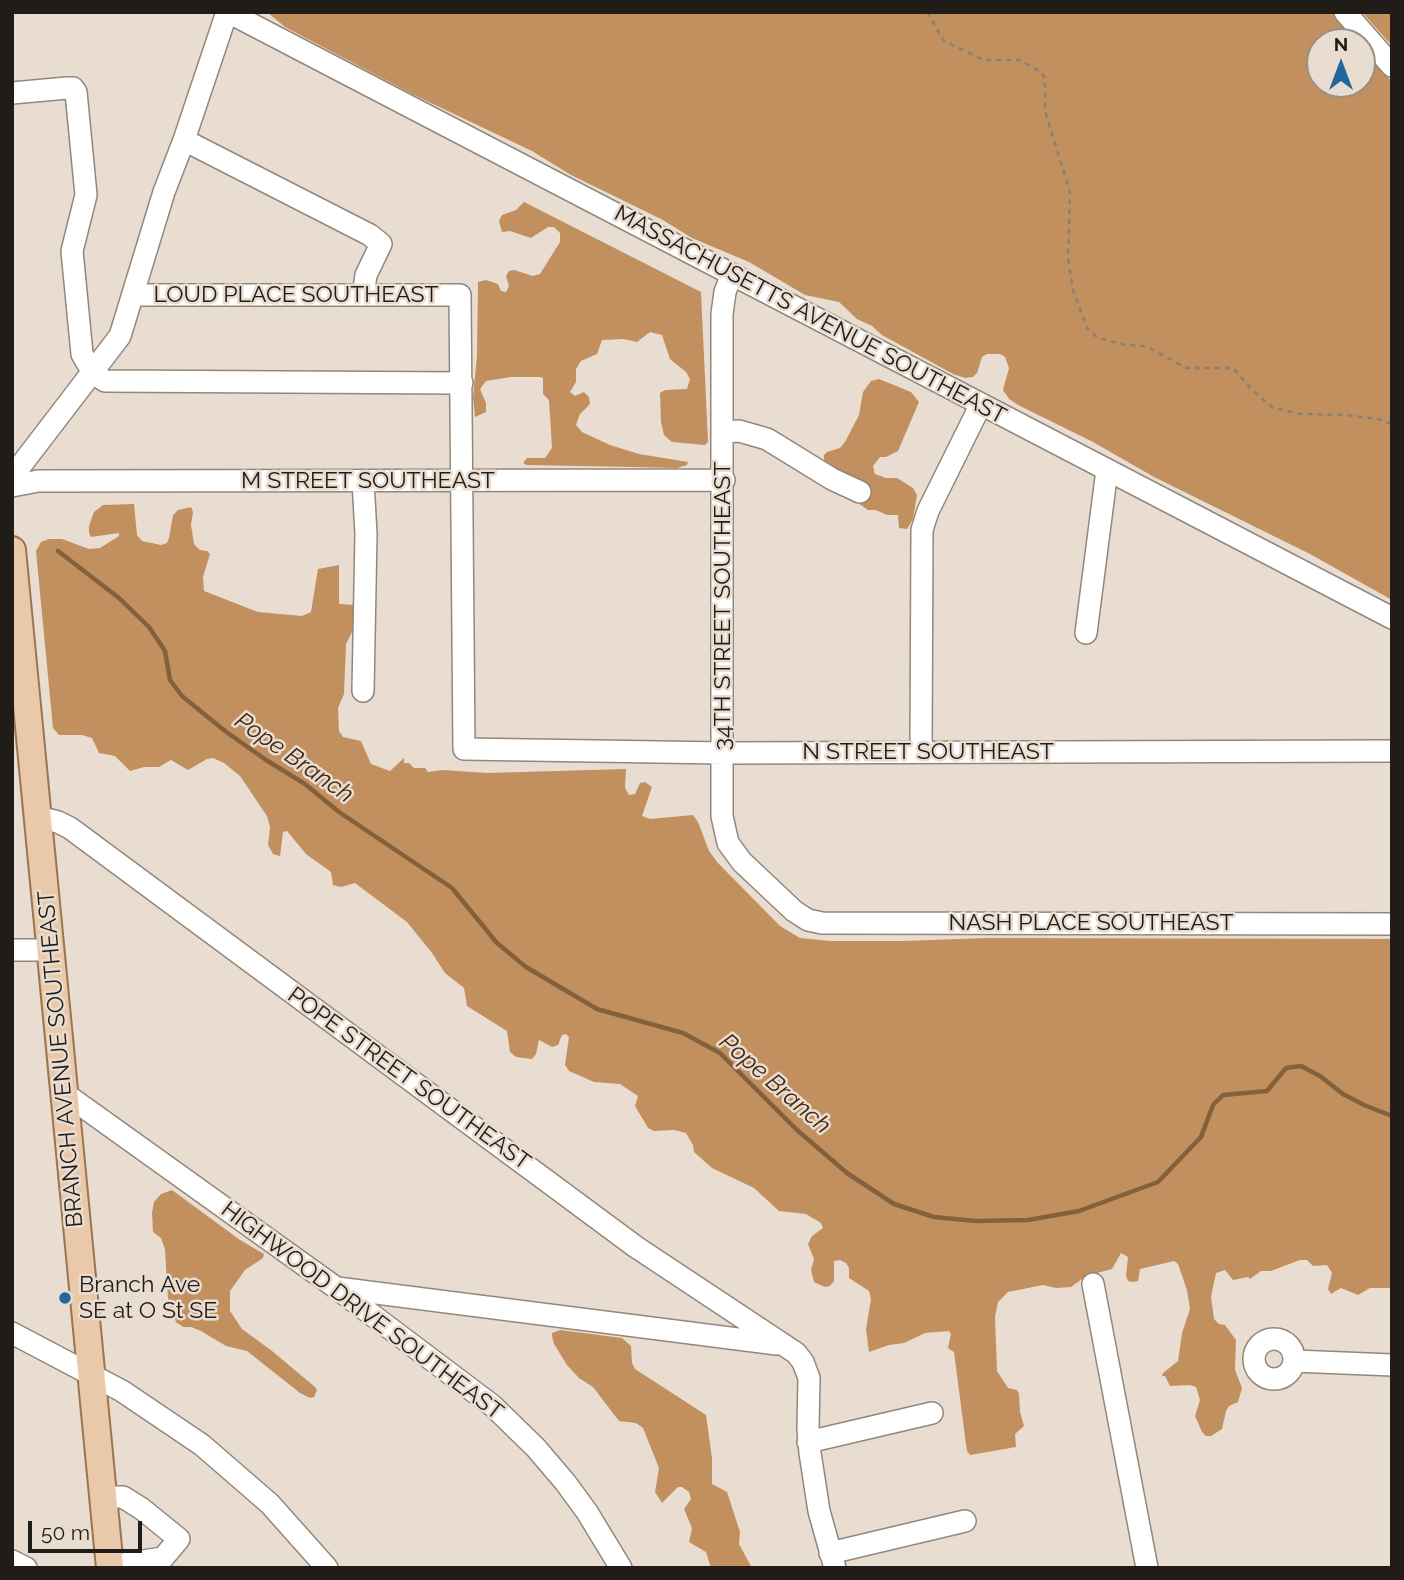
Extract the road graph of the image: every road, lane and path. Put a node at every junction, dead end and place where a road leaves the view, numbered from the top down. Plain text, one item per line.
1 (227, 12) edge
2 (927, 12) edge
3 (1345, 12) edge
4 (1392, 66) edge
5 (12, 93) edge
6 (184, 140) junction
7 (732, 274) junction
8 (133, 295) junction
9 (363, 295) junction
10 (93, 373) junction
11 (462, 383) junction
12 (981, 404) junction
13 (1392, 424) edge
14 (723, 432) junction
15 (1107, 470) junction
16 (12, 477) edge
17 (724, 480) junction
18 (363, 481) junction
19 (463, 481) junction
20 (12, 485) edge
21 (860, 492) dead end
22 (12, 550) edge
23 (1392, 618) edge
24 (1086, 633) dead end
25 (363, 691) dead end
26 (1392, 751) edge
27 (22, 752) edge
28 (921, 752) junction
29 (723, 753) junction
30 (38, 817) junction
31 (794, 911) joint
32 (1392, 924) edge
33 (12, 950) edge
34 (51, 950) junction
35 (64, 1093) junction
36 (1093, 1283) dead end
37 (335, 1287) junction
38 (713, 1300) junction
39 (685, 1331) junction
40 (12, 1333) edge
41 (783, 1343) junction
42 (1294, 1360) dead end
43 (1392, 1365) edge
44 (91, 1373) junction
45 (932, 1413) dead end
46 (808, 1442) junction
47 (103, 1497) junction
48 (965, 1521) dead end
49 (12, 1560) edge
50 (832, 1560) edge
51 (110, 1567) edge
52 (26, 1568) edge
53 (327, 1568) edge
54 (621, 1568) edge
55 (1147, 1568) edge

1 - 6 street
1 - 7 street, MASSACHUSETTS AVENUE SOUTHEAST
2 - 13 path
3 - 4 street
5 - 10 street
6 - 8 street
6 - 9 street
7 - 12 street, MASSACHUSETTS AVENUE SOUTHEAST
7 - 14 street, 34TH STREET SOUTHEAST
8 - 9 street, LOUD PLACE SOUTHEAST
8 - 10 street
9 - 11 street, LOUD PLACE SOUTHEAST
10 - 11 street
10 - 16 street
11 - 19 street
12 - 15 street, MASSACHUSETTS AVENUE SOUTHEAST
12 - 28 street
14 - 17 street, 34TH STREET SOUTHEAST
14 - 21 street
15 - 23 street, MASSACHUSETTS AVENUE SOUTHEAST
15 - 24 street
17 - 19 street, M STREET SOUTHEAST
17 - 29 street, 34TH STREET SOUTHEAST
18 - 19 street, M STREET SOUTHEAST
18 - 20 street, M STREET SOUTHEAST
18 - 25 street
19 - 29 street, N STREET SOUTHEAST
22 - 27 main road, BRANCH AVENUE SOUTHEAST
26 - 28 street, N STREET SOUTHEAST
27 - 30 main road, BRANCH AVENUE SOUTHEAST
28 - 29 street, N STREET SOUTHEAST
29 - 31 street, 34TH STREET SOUTHEAST
30 - 34 main road, BRANCH AVENUE SOUTHEAST
30 - 38 street, POPE STREET SOUTHEAST
31 - 32 street, NASH PLACE SOUTHEAST
33 - 34 street
34 - 35 main road, BRANCH AVENUE SOUTHEAST
35 - 37 street, HIGHWOOD DRIVE SOUTHEAST
35 - 44 main road, BRANCH AVENUE SOUTHEAST
36 - 55 street
37 - 39 street
37 - 54 street, HIGHWOOD DRIVE SOUTHEAST
38 - 39 street
38 - 41 street, POPE STREET SOUTHEAST
39 - 41 street
40 - 44 street
41 - 46 street
42 - 43 street
44 - 47 main road, BRANCH AVENUE SOUTHEAST
44 - 53 street
45 - 46 street
46 - 50 street
47 - 51 main road, BRANCH AVENUE SOUTHEAST
47 - 51 street
48 - 50 street
49 - 52 street

